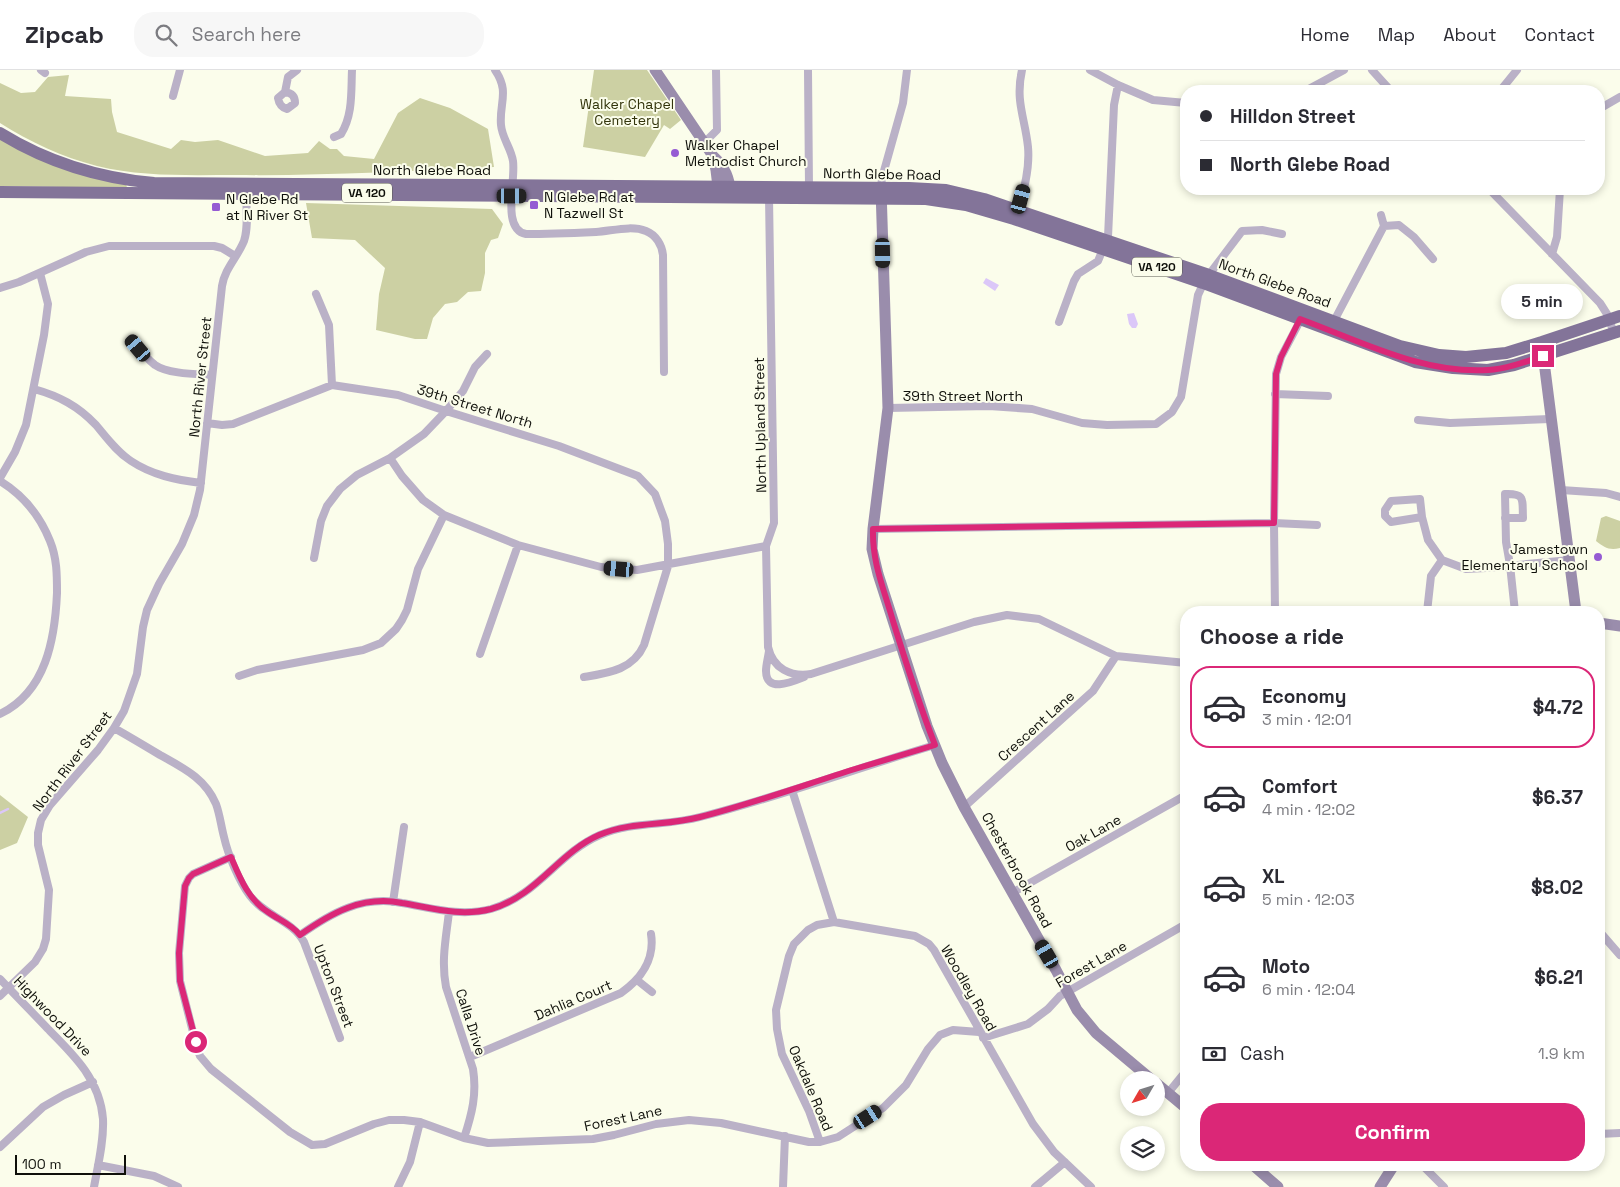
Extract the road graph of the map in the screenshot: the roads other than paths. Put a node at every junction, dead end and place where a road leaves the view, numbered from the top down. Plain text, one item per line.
1 (180, 70) edge
2 (297, 70) edge
3 (352, 70) edge
4 (495, 70) edge
5 (655, 70) edge
6 (716, 70) edge
7 (808, 70) edge
8 (907, 70) edge
9 (1022, 70) edge
10 (1090, 70) edge
11 (1344, 70) edge
12 (1372, 70) edge
13 (1517, 70) edge
14 (1118, 85) junction
15 (1316, 85) edge
16 (1386, 85) edge
17 (1505, 85) edge
18 (285, 92) dead end
19 (173, 96) dead end
20 (1620, 97) edge
21 (1180, 102) edge
22 (1605, 106) edge
23 (0, 132) edge
24 (334, 137) dead end
25 (704, 143) junction
26 (247, 188) junction
27 (809, 188) junction
28 (513, 190) junction
29 (0, 192) edge
30 (724, 192) junction
31 (882, 193) junction
32 (1495, 195) edge
33 (1560, 195) edge
34 (769, 196) junction
35 (1016, 215) junction
36 (1381, 215) dead end
37 (1384, 226) junction
38 (1282, 234) dead end
39 (1105, 245) junction
40 (1552, 254) junction
41 (236, 256) junction
42 (1433, 259) dead end
43 (40, 273) junction
44 (1206, 279) junction
45 (0, 288) edge
46 (316, 294) dead end
47 (1615, 318) edge
48 (1300, 319) junction
49 (1334, 321) junction
50 (1059, 322) dead end
51 (1617, 332) edge
52 (131, 339) dead end
53 (1542, 342) junction
54 (487, 354) dead end
55 (1543, 356) junction
56 (664, 372) dead end
57 (212, 375) junction
58 (332, 385) junction
59 (34, 389) junction
60 (1275, 394) junction
61 (1328, 396) dead end
62 (888, 408) junction
63 (446, 412) junction
64 (1550, 419) junction
65 (1418, 420) dead end
66 (207, 423) junction
67 (390, 458) junction
68 (0, 479) edge
69 (201, 483) junction
70 (1561, 490) junction
71 (1620, 497) edge
72 (444, 515) junction
73 (1422, 517) junction
74 (1506, 518) dead end
75 (1274, 523) junction
76 (1317, 525) dead end
77 (873, 529) junction
78 (518, 545) junction
79 (766, 546) junction
80 (314, 558) dead end
81 (1442, 560) junction
82 (1570, 560) junction
83 (1510, 565) junction
84 (668, 566) junction
85 (1276, 606) edge
86 (1428, 606) edge
87 (1513, 606) edge
88 (1575, 606) edge
89 (1605, 624) edge
90 (1620, 626) edge
91 (900, 644) junction
92 (769, 651) junction
93 (480, 654) dead end
94 (1116, 656) junction
95 (1180, 662) edge
96 (811, 674) junction
97 (239, 676) dead end
98 (584, 677) dead end
99 (0, 714) edge
100 (114, 728) junction
101 (935, 745) junction
102 (792, 790) junction
103 (1180, 798) edge
104 (964, 807) junction
105 (404, 828) dead end
106 (231, 857) junction
107 (1012, 893) junction
108 (393, 902) junction
109 (449, 912) junction
110 (834, 922) junction
111 (1180, 927) edge
112 (651, 934) dead end
113 (300, 935) junction
114 (1605, 938) edge
115 (1620, 955) edge
116 (0, 980) edge
117 (637, 980) junction
118 (8, 988) junction
119 (652, 992) dead end
120 (1066, 992) junction
121 (0, 996) edge
122 (981, 1035) junction
123 (340, 1038) dead end
124 (470, 1057) junction
125 (1141, 1071) edge
126 (1180, 1078) edge
127 (93, 1082) junction
128 (1165, 1090) edge
129 (1168, 1093) junction
130 (1180, 1103) edge
131 (420, 1122) junction
132 (1620, 1132) edge
133 (1605, 1133) edge
134 (785, 1136) junction
135 (464, 1138) junction
136 (820, 1142) junction
137 (0, 1147) edge
138 (1065, 1162) junction
139 (98, 1165) junction
140 (1260, 1171) edge
141 (1390, 1171) edge
142 (1428, 1171) edge
143 (94, 1187) edge
144 (178, 1187) edge
145 (398, 1187) edge
146 (783, 1187) edge
147 (1035, 1187) edge
148 (1091, 1187) edge
149 (1278, 1187) edge
150 (1380, 1187) edge
151 (1444, 1187) edge

1 - 19 street
2 - 18 street
3 - 24 street
4 - 28 street
5 - 25 street
6 - 25 street
7 - 27 street
8 - 31 street
9 - 35 street
10 - 14 street
11 - 15 street
12 - 16 street
13 - 17 street
14 - 21 street
14 - 39 street
20 - 22 street
23 - 26 main road, North Glebe Road / VA 120
25 - 30 street
26 - 28 main road, North Glebe Road / VA 120
26 - 29 main road, North Glebe Road / VA 120
26 - 41 street, North River Street
27 - 30 main road, North Glebe Road / VA 120
27 - 31 main road, North Glebe Road / VA 120
28 - 30 main road, North Glebe Road / VA 120
28 - 56 street
30 - 34 main road, North Glebe Road / VA 120
31 - 34 main road, North Glebe Road / VA 120
31 - 35 main road, North Glebe Road / VA 120
31 - 62 street, Chesterbrook Road
32 - 40 street
33 - 40 street
34 - 79 street, North Upland Street
35 - 39 main road, North Glebe Road / VA 120
36 - 37 street
37 - 42 street
37 - 49 street
38 - 44 street
39 - 44 main road, North Glebe Road / VA 120
39 - 50 street
40 - 47 street
41 - 43 street
41 - 57 street, North River Street
43 - 45 street
43 - 59 street
44 - 48 main road, North Glebe Road / VA 120
44 - 49 main road, North Glebe Road / VA 120
44 - 62 street, 39th Street North
46 - 58 street
47 - 51 street
47 - 53 main road, North Glebe Road / VA 120
48 - 55 main road, North Glebe Road / VA 120
48 - 60 street
49 - 53 main road, North Glebe Road / VA 120
51 - 55 main road, North Glebe Road / VA 120
52 - 57 street
53 - 55 street
54 - 63 street
55 - 64 street
57 - 66 street, North River Street
58 - 63 street, 39th Street North
58 - 66 street
59 - 68 street
59 - 69 street
60 - 61 street
60 - 75 street
62 - 77 street, Chesterbrook Road
63 - 67 street
63 - 84 street, 39th Street North
64 - 65 street
64 - 70 street
66 - 69 street, North River Street
67 - 72 street
67 - 80 street
68 - 99 street
69 - 100 street, North River Street
70 - 71 street
70 - 82 street
72 - 78 street
72 - 97 street
73 - 73 street
73 - 81 street
74 - 83 street
75 - 76 street
75 - 77 street
75 - 85 street
77 - 91 street, Chesterbrook Road
78 - 84 street
78 - 93 street
79 - 84 street
79 - 92 street, North Upland Street
81 - 83 street
81 - 86 street
82 - 83 street
82 - 88 street
83 - 87 street
84 - 98 street, 39th Street North
89 - 90 street
91 - 94 street
91 - 96 street
91 - 101 street, Chesterbrook Road
92 - 96 street
92 - 96 street, North Upland Street
94 - 95 street
94 - 104 street, Crescent Lane
100 - 106 street, Upton Street
100 - 118 street, North River Street
101 - 102 street
101 - 104 street, Chesterbrook Road
102 - 109 street
102 - 110 street
103 - 107 street, Oak Lane
104 - 107 street, Chesterbrook Road
105 - 108 street
106 - 113 street, Upton Street
106 - 131 street, Forest Lane
107 - 120 street, Chesterbrook Road
108 - 109 street
108 - 113 street
109 - 124 street, Calla Drive
110 - 122 street, Woodley Road
110 - 136 street, Oakdale Road
111 - 120 street, Forest Lane
112 - 117 street, Dahlia Court
113 - 123 street, Upton Street
114 - 115 street
116 - 118 street, Highwood Drive
117 - 119 street
117 - 124 street, Dahlia Court
118 - 121 street, North River Street
118 - 127 street, Highwood Drive
120 - 122 street, Forest Lane
120 - 125 street, Chesterbrook Road
122 - 136 street, Forest Lane
122 - 138 street, Woodley Road
124 - 135 street, Calla Drive
126 - 129 street
127 - 137 street
127 - 139 street, Highwood Drive
128 - 129 street
129 - 130 street
131 - 135 street, Forest Lane
131 - 145 street
132 - 133 street
134 - 135 street, Forest Lane
134 - 136 street, Forest Lane
134 - 146 street
138 - 147 street
138 - 148 street, Woodley Road
139 - 143 street, Highwood Drive
139 - 144 street
140 - 149 street
141 - 150 street
142 - 151 street

